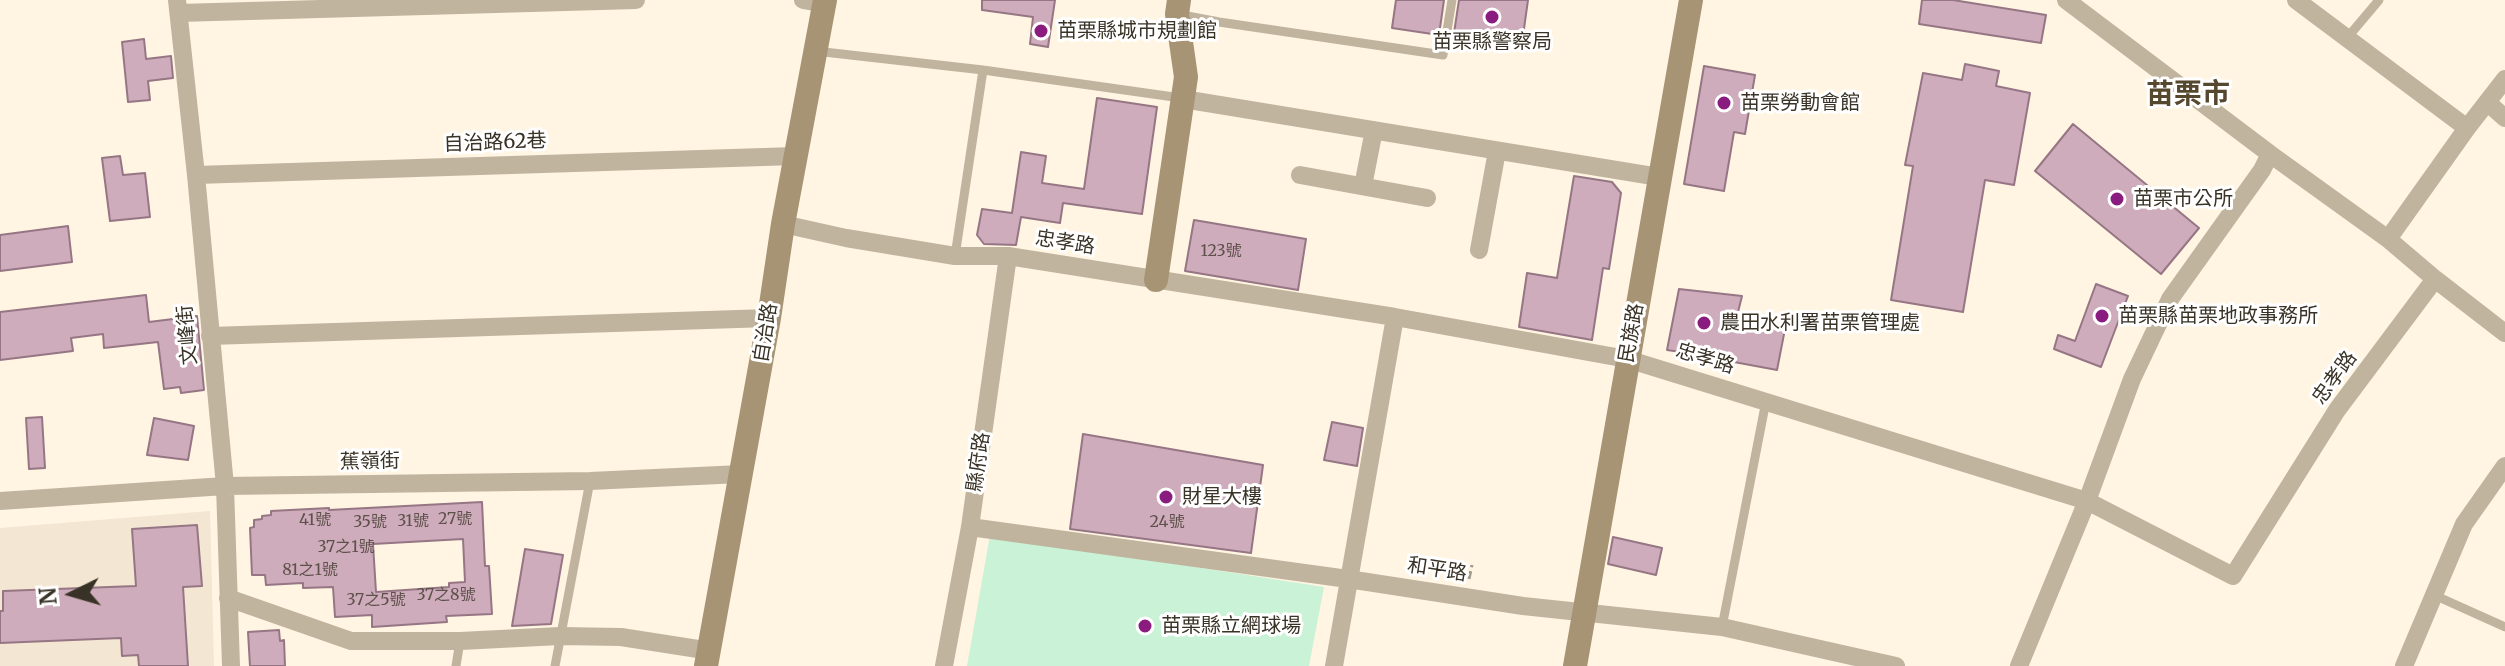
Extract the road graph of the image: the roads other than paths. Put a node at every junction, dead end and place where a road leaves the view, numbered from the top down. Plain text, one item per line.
1 (636, 0) edge
2 (1452, 0) edge
3 (1691, 0) edge
4 (2066, 0) edge
5 (2296, 0) edge
6 (2379, 0) edge
7 (818, 1) edge
8 (422, 3) edge
9 (178, 6) edge
10 (1178, 7) edge
11 (2347, 38) junction
12 (815, 51) junction
13 (983, 70) junction
14 (2505, 79) edge
15 (1183, 99) junction
16 (2488, 103) junction
17 (2505, 118) edge
18 (2467, 128) junction
19 (1374, 130) junction
20 (1497, 151) junction
21 (2270, 154) junction
22 (795, 156) junction
23 (196, 175) junction
24 (1300, 175) dead end
25 (1659, 177) junction
26 (1363, 186) junction
27 (1427, 198) dead end
28 (783, 224) junction
29 (2388, 239) junction
30 (1479, 250) dead end
31 (955, 256) junction
32 (1008, 256) junction
33 (2435, 279) junction
34 (1156, 280) junction
35 (1395, 317) junction
36 (769, 318) junction
37 (2505, 333) edge
38 (210, 336) junction
39 (1627, 359) junction
40 (1766, 401) junction
41 (2505, 466) edge
42 (741, 474) junction
43 (590, 481) junction
44 (225, 486) junction
45 (0, 501) edge
46 (2087, 501) junction
47 (970, 527) junction
48 (1348, 579) junction
49 (2434, 595) junction
50 (228, 598) junction
51 (1584, 613) junction
52 (1722, 627) junction
53 (2505, 627) edge
54 (560, 636) junction
55 (460, 641) junction
56 (708, 658) edge
57 (231, 666) edge
58 (456, 666) edge
59 (555, 666) edge
60 (944, 666) edge
61 (1334, 666) edge
62 (1575, 666) edge
63 (1896, 666) edge
64 (2019, 666) edge
65 (2404, 666) edge

1 - 8 street
2 - 10 lane
3 - 25 street, 民族路
4 - 21 street
5 - 11 street
6 - 11 lane
7 - 12 street, 自治路
8 - 9 street
9 - 23 street, 文峰街
10 - 15 street
11 - 18 street
12 - 13 lane
12 - 22 street, 自治路
13 - 15 lane
13 - 31 lane
14 - 16 street
15 - 19 street
15 - 34 street
16 - 17 street
16 - 18 street
18 - 29 street
19 - 20 street
19 - 26 street
20 - 25 street
20 - 30 street
21 - 29 street
21 - 46 street
22 - 23 street, 自治路62巷
22 - 28 street, 自治路
23 - 38 street, 文峰街
24 - 26 street
25 - 39 street, 民族路
26 - 27 street
28 - 31 street, 忠孝路
28 - 36 street, 自治路
29 - 33 street
31 - 32 street, 忠孝路
32 - 34 street, 忠孝路
32 - 47 street, 縣府路
33 - 37 street
33 - 46 street, 忠孝路
34 - 35 street, 忠孝路
35 - 39 street, 忠孝路
35 - 48 street
36 - 38 street
36 - 42 street, 自治路
38 - 44 street, 文峰街
39 - 40 street, 忠孝路
39 - 51 street, 民族路
40 - 46 street, 忠孝路
40 - 52 lane
41 - 49 street
42 - 43 street, 蕉嶺街
42 - 56 street, 自治路
43 - 44 street, 蕉嶺街
43 - 54 lane
44 - 45 street, 蕉嶺街
44 - 50 street, 文峰街
46 - 64 street
47 - 48 street, 和平路
47 - 60 street, 縣府路
48 - 51 street, 和平路
48 - 61 street
49 - 53 lane
49 - 65 street
50 - 55 street
50 - 57 street, 文峰街
51 - 52 street, 和平路
51 - 62 street, 民族路
52 - 63 street, 和平路
54 - 55 street
54 - 56 street
54 - 59 lane
55 - 58 lane

